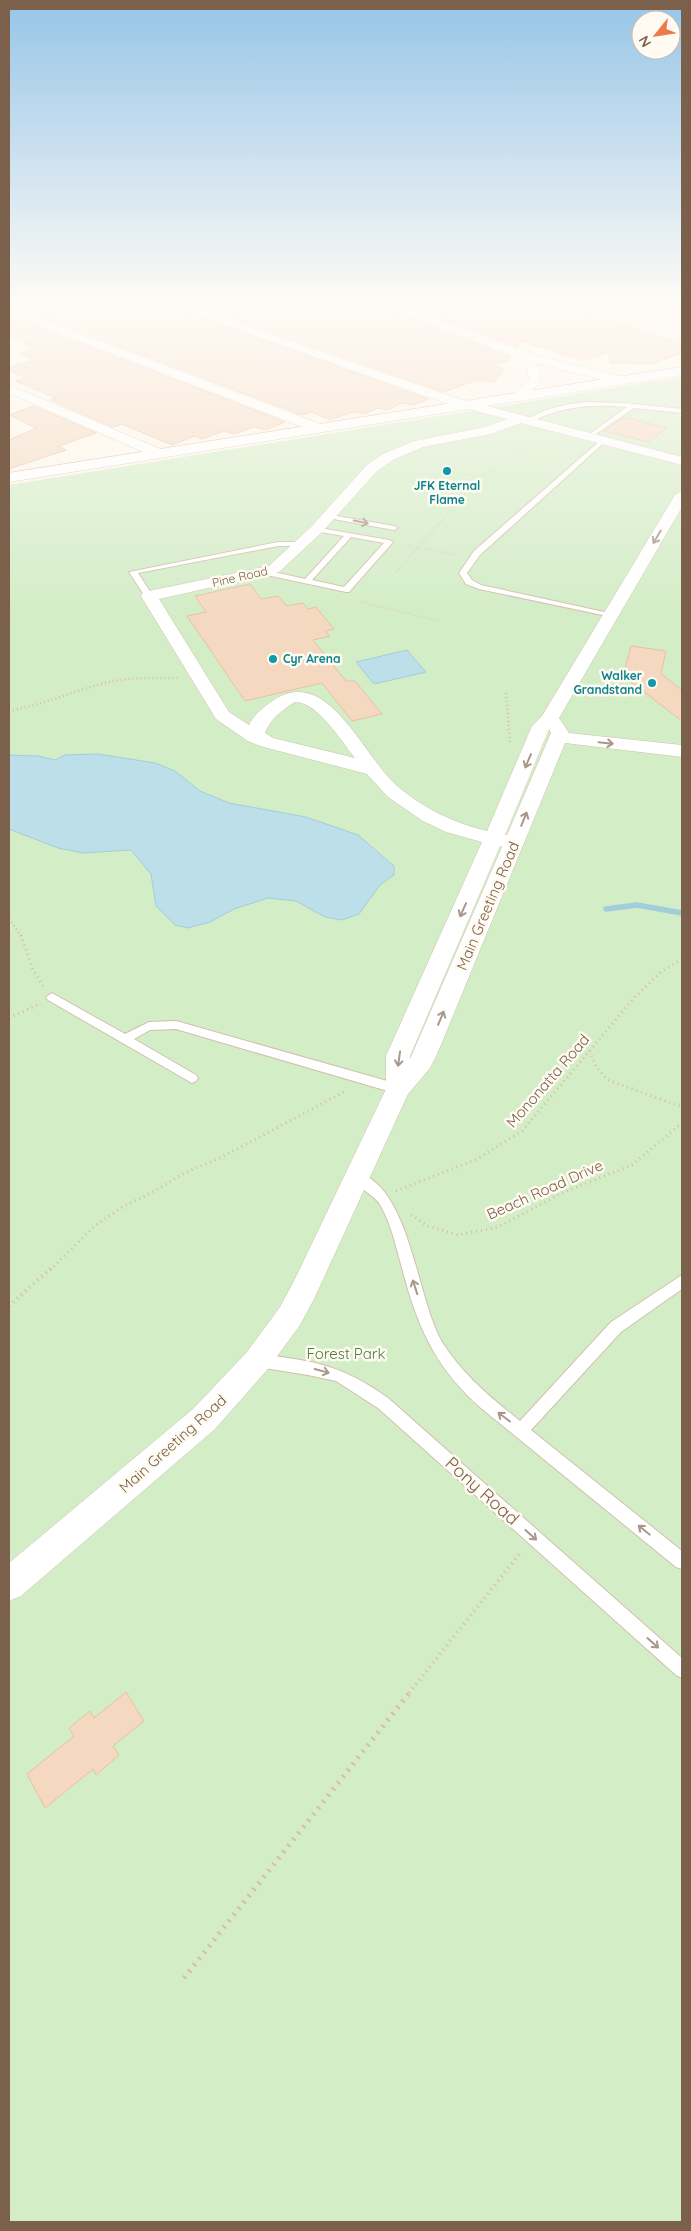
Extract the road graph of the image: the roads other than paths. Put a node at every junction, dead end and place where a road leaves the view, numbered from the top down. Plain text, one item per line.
1 (51, 407) edge
2 (263, 407) edge
3 (462, 407) edge
4 (474, 407) edge
5 (569, 407) edge
6 (630, 407) edge
7 (643, 407) edge
8 (682, 411) edge
9 (524, 420) junction
10 (318, 428) junction
11 (590, 436) junction
12 (604, 440) junction
13 (160, 454) junction
14 (682, 461) edge
15 (9, 478) edge
16 (682, 495) edge
17 (328, 516) junction
18 (317, 529) junction
19 (349, 535) junction
20 (386, 542) junction
21 (299, 544) junction
22 (265, 572) junction
23 (306, 582) junction
24 (149, 596) junction
25 (609, 615) junction
26 (554, 728) junction
27 (254, 737) junction
28 (682, 752) edge
29 (374, 770) junction
30 (504, 841) junction
31 (52, 998) road end
32 (125, 1040) junction
33 (192, 1078) dead end
34 (398, 1088) junction
35 (358, 1177) junction
36 (682, 1282) edge
37 (257, 1360) junction
38 (521, 1430) junction
39 (682, 1561) edge
40 (9, 1584) edge
41 (682, 1669) edge

1 - 13 street
2 - 10 street
3 - 10 street
4 - 9 street
5 - 9 lane
6 - 11 lane
7 - 8 lane
9 - 11 street
9 - 17 street, Pine Road
10 - 13 street
11 - 12 street
12 - 14 street
12 - 25 lane
13 - 15 street
16 -> 25 street, Main Greeting Road
17 - 18 street, Pine Road
17 -> 20 lane
18 - 19 lane
18 - 21 street, Pine Road
19 - 20 lane
19 - 23 lane
20 - 23 lane
21 - 22 street, Pine Road
21 - 24 lane
22 - 23 lane
22 - 24 street, Pine Road
24 - 27 street
25 - 26 street, Main Greeting Road
26 -> 28 street
26 - 30 street, Main Greeting Road
27 - 29 street
27 - 29 street
29 - 30 street
30 - 34 street, Main Greeting Road
31 - 32 lane
32 - 33 lane
32 - 34 lane
34 - 35 street, Main Greeting Road
35 - 37 street, Main Greeting Road
38 -> 35 lane
36 - 38 lane
37 - 40 street, Main Greeting Road
37 -> 41 lane, Pony Road
39 -> 38 lane

